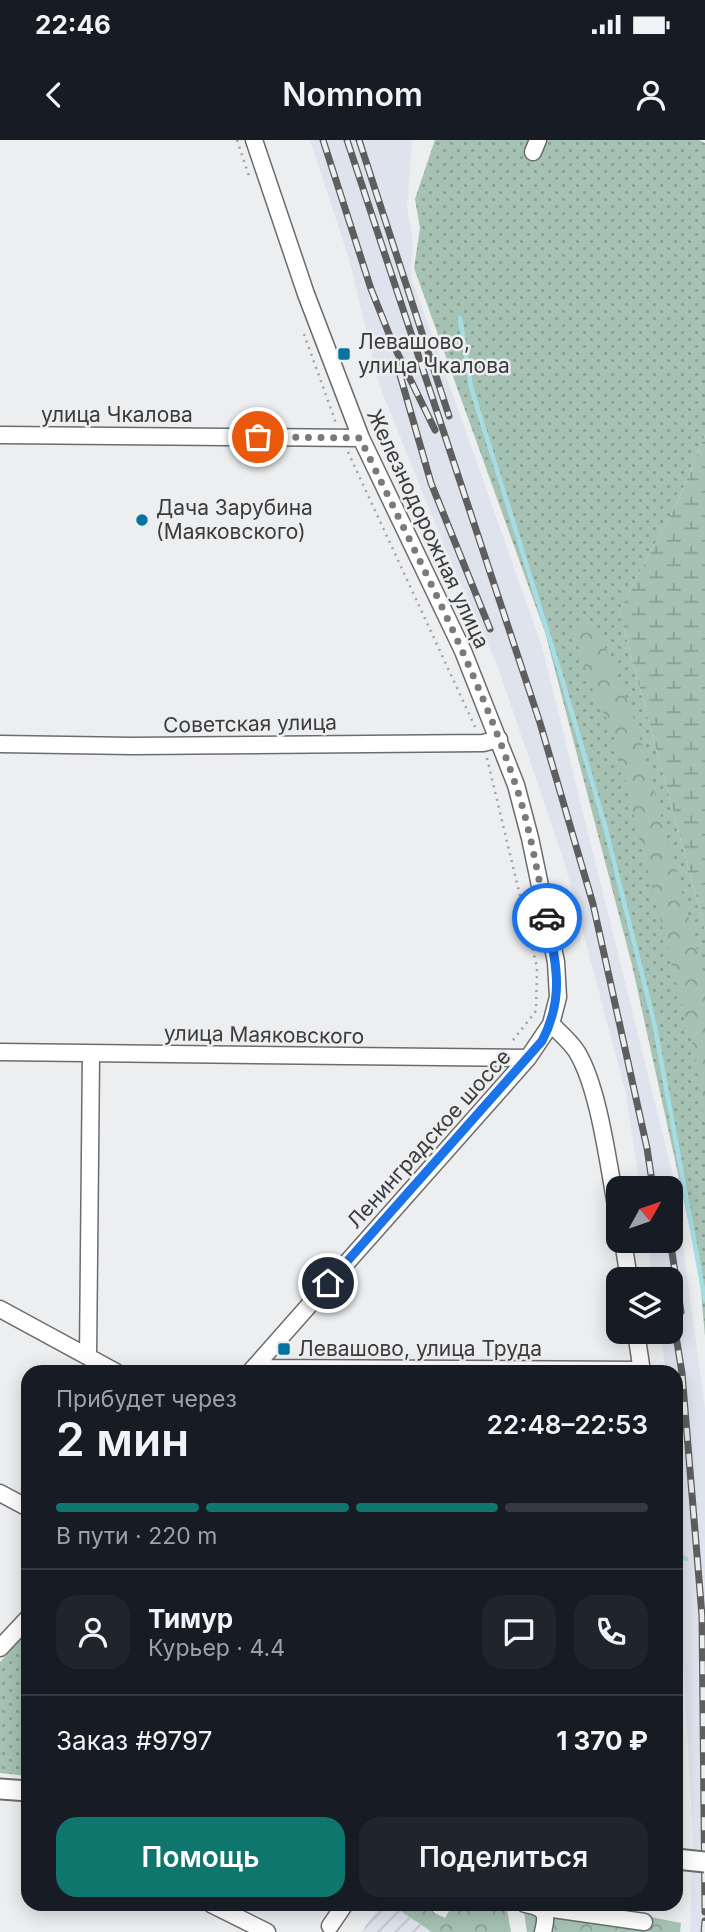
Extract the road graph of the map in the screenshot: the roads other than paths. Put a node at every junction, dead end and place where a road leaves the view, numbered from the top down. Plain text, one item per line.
1 (254, 140) edge
2 (0, 435) edge
3 (360, 438) junction
4 (499, 739) junction
5 (0, 744) edge
6 (551, 1024) junction
7 (0, 1052) edge
8 (91, 1054) junction
9 (528, 1058) junction
10 (610, 1176) edge
11 (0, 1309) edge
12 (638, 1344) edge
13 (88, 1357) junction
14 (103, 1365) edge
15 (256, 1365) edge
16 (641, 1365) edge
17 (0, 1493) edge
18 (21, 1504) edge
19 (21, 1626) edge
20 (0, 1648) edge
21 (0, 1789) edge
22 (21, 1790) edge
23 (683, 1859) edge
24 (705, 1861) edge
25 (225, 1911) edge
26 (340, 1911) edge
27 (538, 1911) edge
28 (572, 1911) edge
29 (644, 1922) dead end
30 (328, 1929) edge
31 (267, 1932) edge
32 (347, 1932) edge
33 (543, 1932) edge

1 - 3 street, Железнодорожная улица
2 - 3 street, улица Чкалова
3 - 4 street, Железнодорожная улица
4 - 5 street, Советская улица
4 - 6 street, Железнодорожная улица
6 - 9 street, Ленинградское шоссе
6 - 10 street
7 - 8 street, улица Маяковского
8 - 9 street, улица Маяковского
8 - 13 street
9 - 15 street, Ленинградское шоссе
11 - 13 street
12 - 16 street
13 - 14 street
17 - 18 street
19 - 20 street
21 - 22 main road
23 - 24 main road, bridge
25 - 31 street
26 - 30 street
27 - 33 street
28 - 29 street
30 - 32 street

